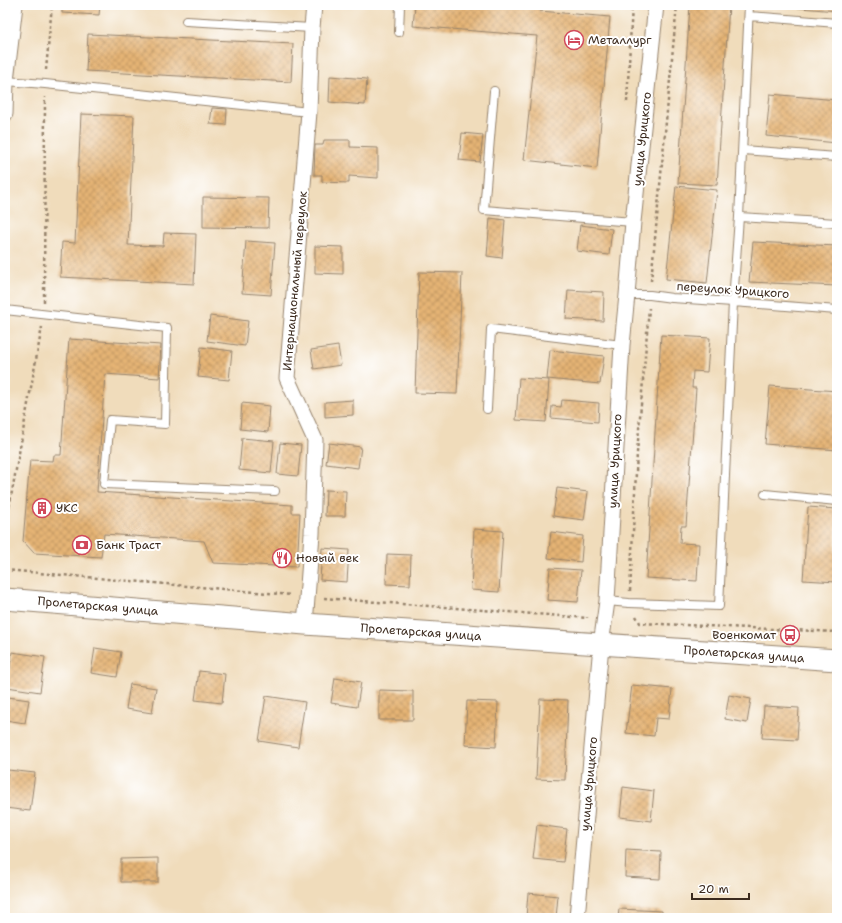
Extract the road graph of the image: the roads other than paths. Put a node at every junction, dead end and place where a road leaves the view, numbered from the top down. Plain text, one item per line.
1 (15, 5) edge
2 (314, 5) edge
3 (400, 5) edge
4 (656, 5) edge
5 (749, 5) edge
6 (749, 16) junction
7 (186, 21) dead end
8 (837, 23) edge
9 (312, 28) junction
10 (399, 32) dead end
11 (6, 81) junction
12 (494, 91) dead end
13 (309, 112) junction
14 (5, 114) edge
15 (743, 150) junction
16 (837, 157) edge
17 (740, 217) junction
18 (633, 222) junction
19 (837, 223) edge
20 (627, 295) junction
21 (733, 302) junction
22 (5, 310) edge
23 (837, 310) edge
24 (622, 345) junction
25 (487, 408) dead end
26 (275, 491) dead end
27 (765, 494) dead end
28 (837, 501) edge
29 (5, 599) edge
30 (606, 601) junction
31 (305, 624) junction
32 (602, 644) junction
33 (837, 660) edge
34 (577, 918) edge

1 - 11 street
2 - 9 street, Интернациональный переулок
3 - 10 lane
4 - 18 street, улица Урицкого
5 - 6 lane
6 - 8 lane
6 - 15 lane
7 - 9 lane
9 - 13 street, Интернациональный переулок
11 - 13 lane
11 - 14 street
12 - 18 lane
13 - 31 street, Интернациональный переулок
15 - 16 lane
15 - 17 lane
17 - 19 lane
17 - 21 lane
18 - 20 street, улица Урицкого
20 - 21 lane, переулок Урицкого
20 - 24 street, улица Урицкого
21 - 23 lane, переулок Урицкого
21 - 30 lane
22 - 26 lane
24 - 25 lane
24 - 30 street, улица Урицкого
27 - 28 lane
29 - 31 main road, Пролетарская улица
30 - 32 street, улица Урицкого
31 - 32 main road, Пролетарская улица
32 - 33 main road, Пролетарская улица
32 - 34 street, улица Урицкого

